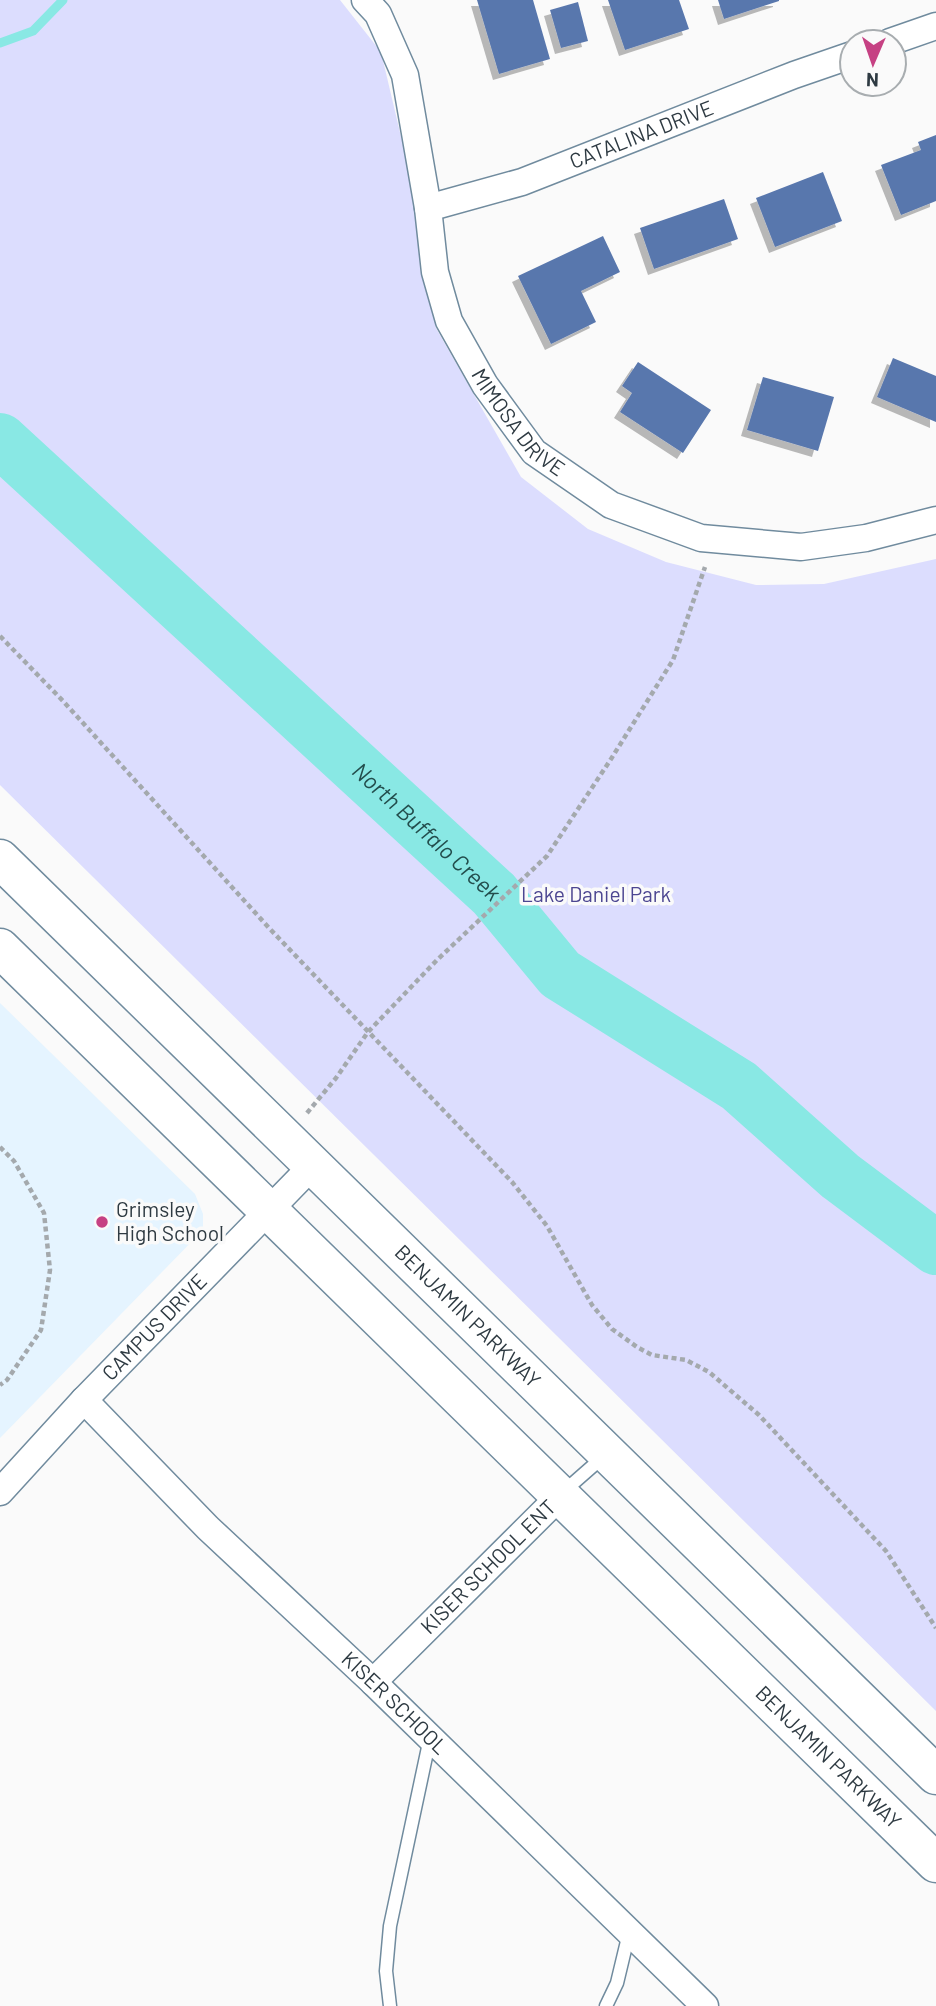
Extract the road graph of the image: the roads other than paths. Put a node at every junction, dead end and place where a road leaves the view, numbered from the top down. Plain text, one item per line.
1 (365, 0) edge
2 (936, 26) edge
3 (908, 36) edge
4 (838, 60) edge
5 (428, 208) junction
6 (936, 520) edge
7 (0, 859) edge
8 (0, 948) edge
9 (313, 1165) junction
10 (269, 1212) junction
11 (84, 1400) junction
12 (606, 1454) junction
13 (0, 1492) edge
14 (560, 1496) junction
15 (373, 1682) junction
16 (430, 1737) junction
17 (936, 1775) edge
18 (936, 1863) edge
19 (629, 1933) junction
20 (390, 2006) edge
21 (606, 2006) edge
22 (705, 2006) edge

1 - 5 street, MIMOSA DRIVE
2 - 3 street
4 - 5 street, CATALINA DRIVE
5 - 6 street, MIMOSA DRIVE
7 - 9 main road, BENJAMIN PARKWAY
8 - 10 main road, BENJAMIN PARKWAY
9 - 10 street, CAMPUS DRIVE
9 - 12 main road, BENJAMIN PARKWAY
10 - 11 street, CAMPUS DRIVE
10 - 14 main road, BENJAMIN PARKWAY
11 - 13 street, CAMPUS DRIVE
11 - 15 street, KISER SCHOOL
12 - 14 lane, KISER SCHOOL ENT
12 - 17 main road, BENJAMIN PARKWAY
14 - 15 street, KISER SCHOOL ENT
14 - 18 main road, BENJAMIN PARKWAY
15 - 16 street, KISER SCHOOL
16 - 19 street, KISER SCHOOL
16 - 20 lane
19 - 21 lane
19 - 22 street, KISER SCHOOL

